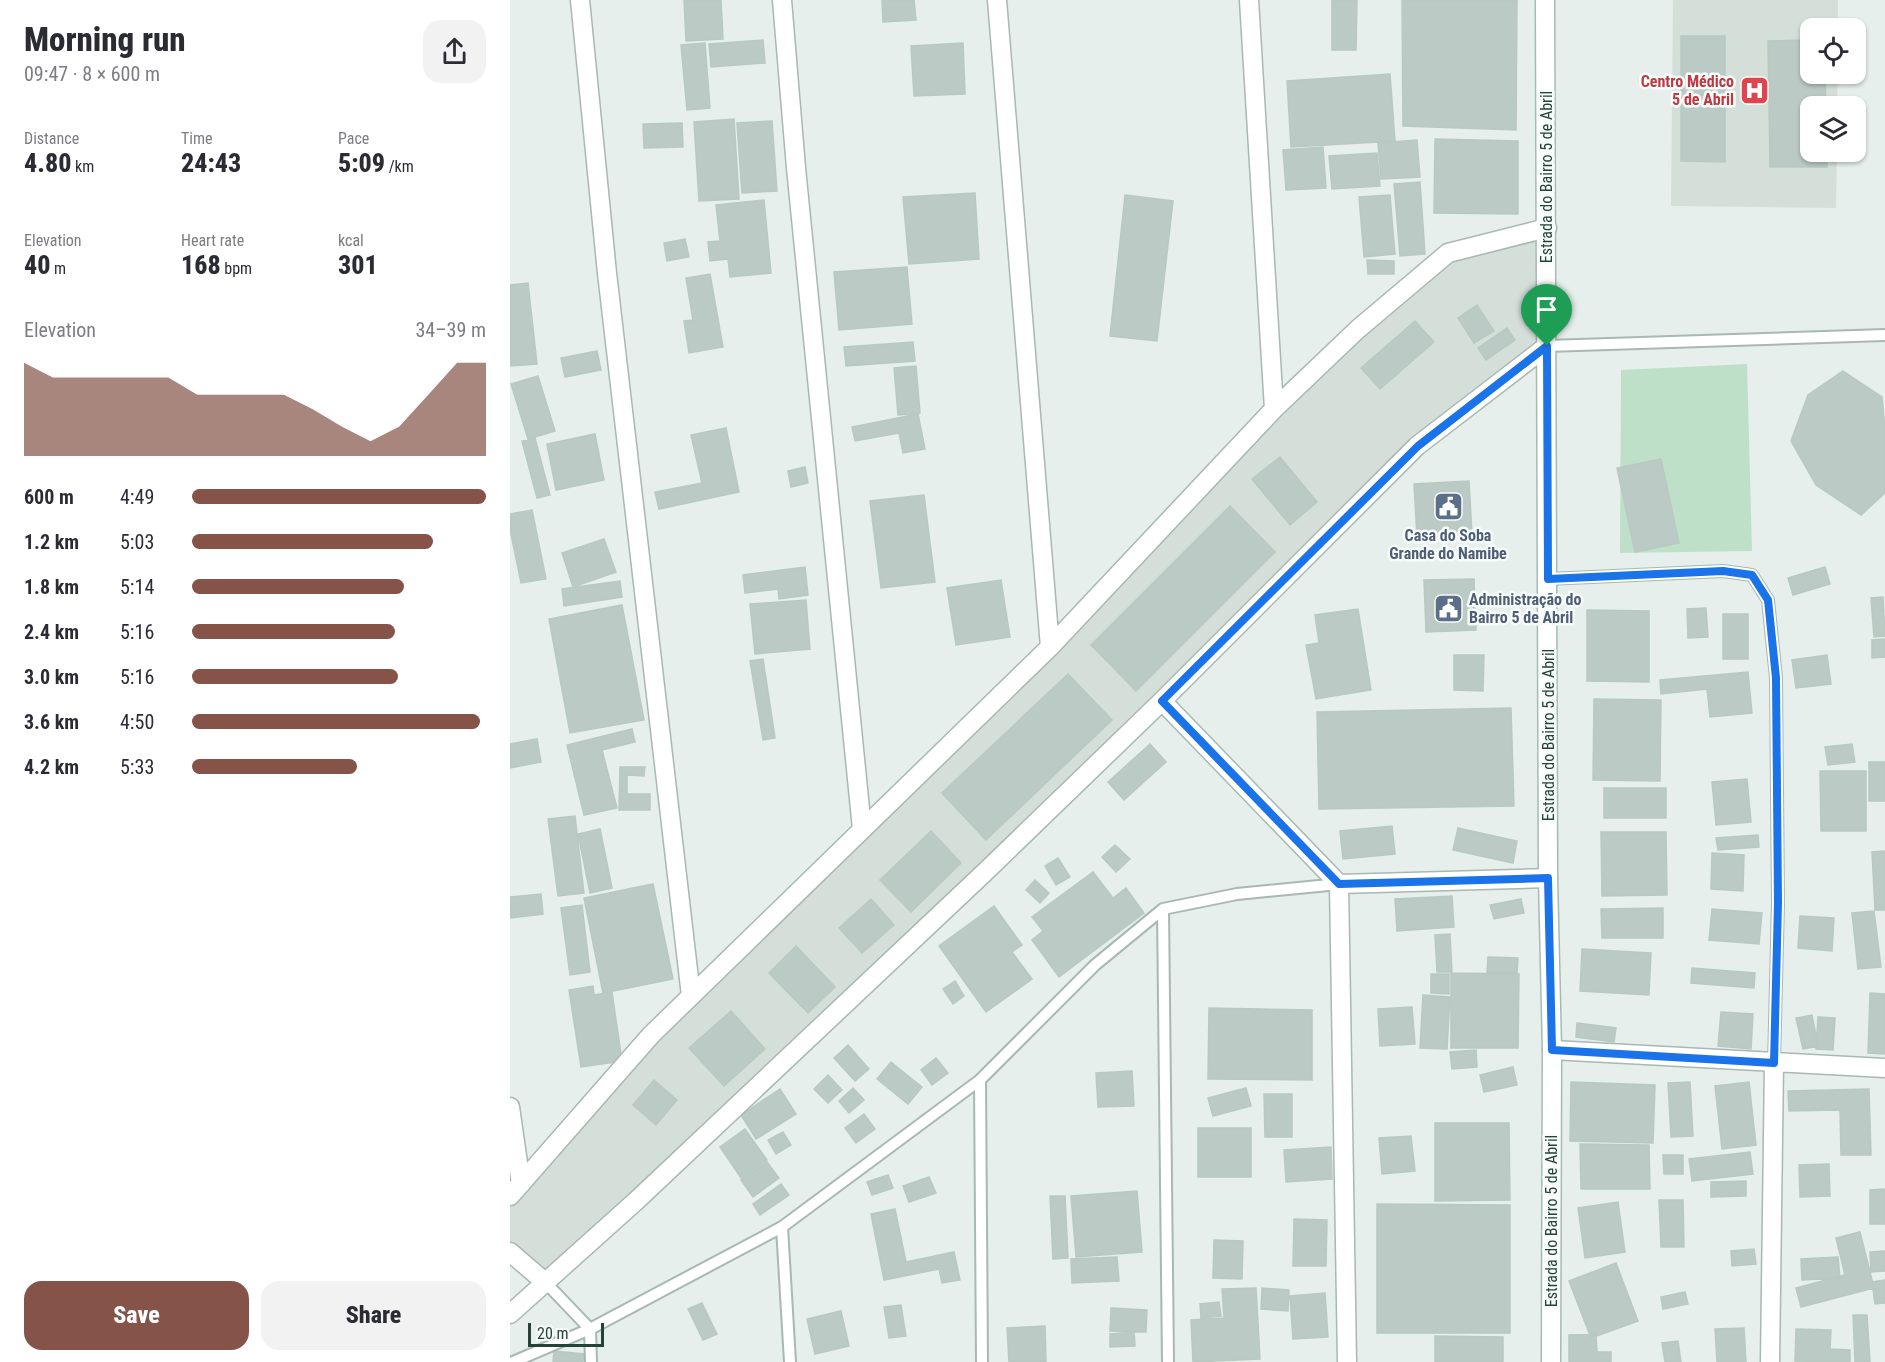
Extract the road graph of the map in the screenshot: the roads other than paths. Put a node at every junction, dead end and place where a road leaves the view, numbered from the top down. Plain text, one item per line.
1 (580, 0) edge
2 (783, 0) edge
3 (998, 0) edge
4 (1249, 0) edge
5 (1545, 0) edge
6 (1547, 228) junction
7 (1885, 334) edge
8 (1547, 346) junction
9 (1274, 409) junction
10 (1548, 579) junction
11 (1050, 647) junction
12 (1162, 701) junction
13 (862, 829) junction
14 (1548, 878) junction
15 (1339, 884) junction
16 (1163, 909) junction
17 (691, 996) junction
18 (1552, 1050) junction
19 (1774, 1063) junction
20 (1885, 1068) edge
21 (980, 1080) junction
22 (510, 1107) edge
23 (515, 1190) edge
24 (782, 1227) junction
25 (510, 1252) edge
26 (546, 1283) junction
27 (510, 1314) edge
28 (590, 1329) junction
29 (513, 1362) edge
30 (591, 1362) edge
31 (790, 1362) edge
32 (982, 1362) edge
33 (1168, 1362) edge
34 (1347, 1362) edge
35 (1551, 1362) edge
36 (1770, 1362) edge

1 - 17 street
2 - 13 street
3 - 11 street
4 - 9 street
5 - 6 street, Estrada do Bairro 5 de Abril
6 - 8 street, Estrada do Bairro 5 de Abril
6 - 9 street
7 - 8 lane
8 - 10 street, Estrada do Bairro 5 de Abril
8 - 12 street
9 - 11 street
10 - 14 street, Estrada do Bairro 5 de Abril
10 - 19 lane
11 - 13 street
12 - 15 street
12 - 26 street
13 - 17 street
14 - 15 street
14 - 18 street, Estrada do Bairro 5 de Abril
15 - 16 lane
15 - 34 street
16 - 21 lane
16 - 33 lane
17 - 23 street
18 - 19 street
18 - 35 street, Estrada do Bairro 5 de Abril
19 - 20 street
19 - 36 street
21 - 24 lane
21 - 32 lane
22 - 23 street
24 - 28 lane
24 - 31 lane
25 - 26 street
26 - 27 street
26 - 28 lane
28 - 29 lane
28 - 30 lane

